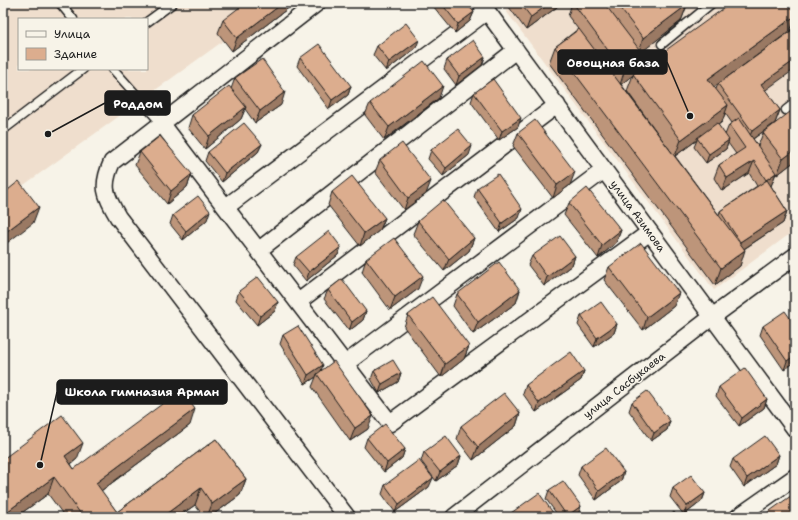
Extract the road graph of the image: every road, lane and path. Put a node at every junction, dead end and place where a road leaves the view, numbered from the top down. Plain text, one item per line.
1 (60, 3) edge
2 (173, 3) edge
3 (317, 3) edge
4 (712, 3) edge
5 (484, 7) edge
6 (72, 18) edge
7 (148, 21) edge
8 (662, 44) dead end
9 (516, 50) junction
10 (82, 70) edge
11 (114, 70) edge
12 (795, 103) edge
13 (557, 105) junction
14 (786, 110) dead end
15 (162, 124) junction
16 (3, 130) edge
17 (604, 170) junction
18 (226, 207) junction
19 (650, 232) junction
20 (259, 250) junction
21 (795, 256) edge
22 (298, 302) junction
23 (712, 317) junction
24 (345, 364) junction
25 (795, 429) edge
26 (795, 477) edge
27 (347, 517) edge
28 (454, 517) edge
29 (738, 517) edge

1 - 6 lane
2 - 7 lane
3 - 15 street
4 - 8 lane
5 - 9 street, улица Азимова
5 - 18 street
9 - 13 street, улица Азимова
9 - 20 street
10 - 16 lane
11 - 15 lane
12 - 14 lane
13 - 17 street, улица Азимова
13 - 22 street
15 - 18 street
15 - 27 street
17 - 19 street, улица Азимова
17 - 24 street
18 - 20 street
19 - 23 street, улица Азимова
19 - 24 street
20 - 22 street
21 - 23 street, улица Сасбукаева
22 - 24 street
23 - 25 street, улица Азимова
23 - 28 street, улица Сасбукаева
26 - 29 street

